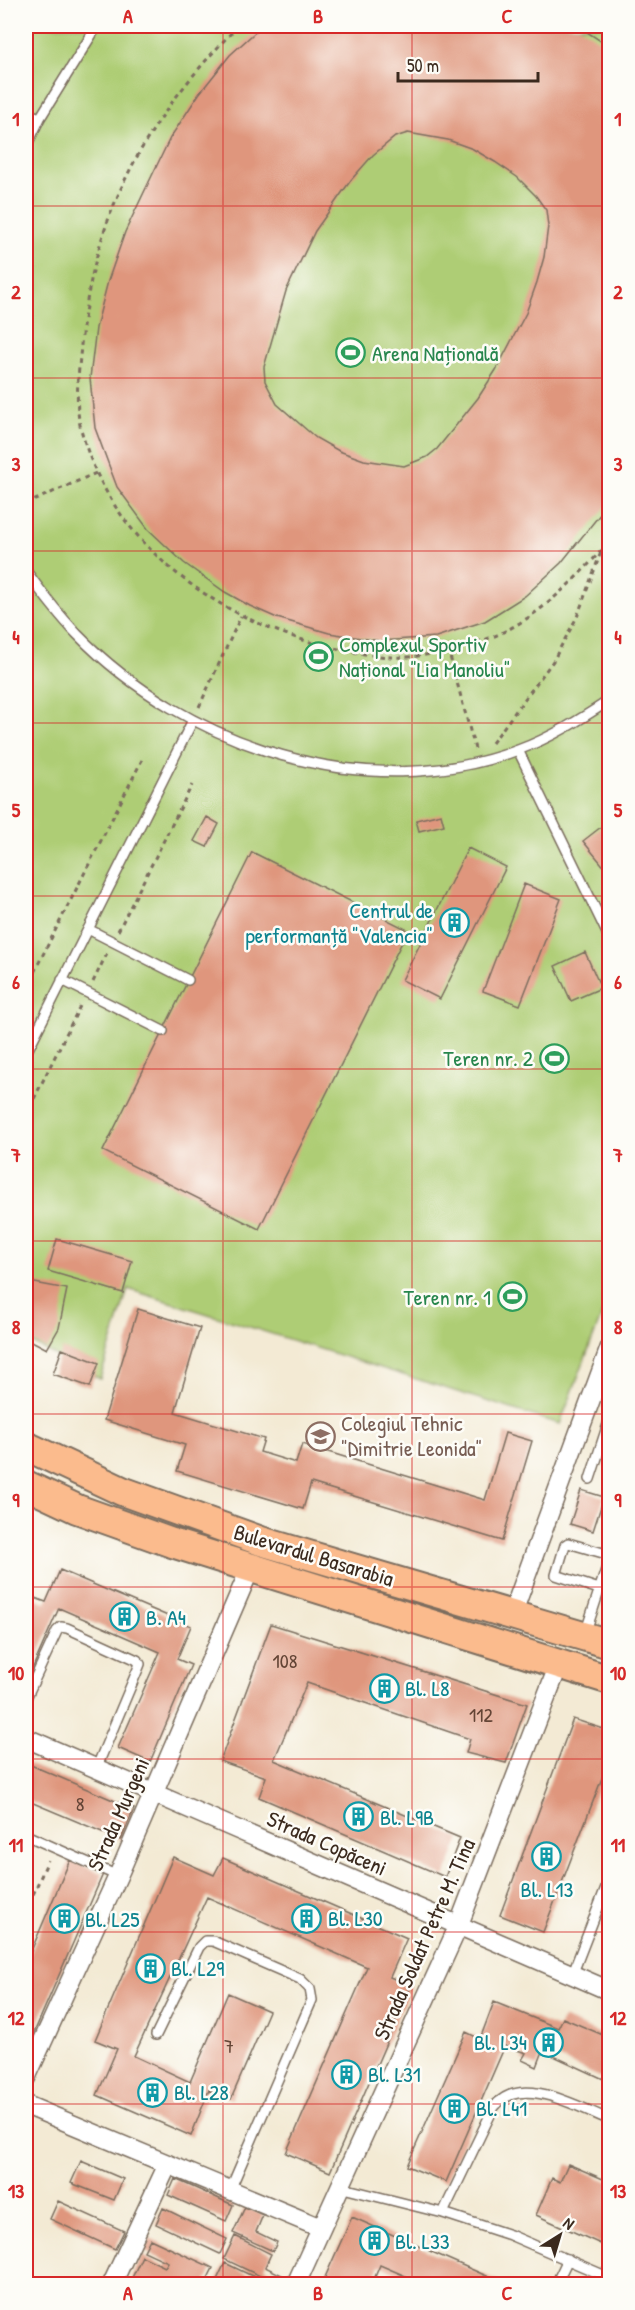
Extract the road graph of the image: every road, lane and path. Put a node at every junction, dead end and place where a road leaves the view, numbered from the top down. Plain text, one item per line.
1 (97, 26) edge
2 (238, 26) edge
3 (26, 113) edge
4 (39, 118) junction
5 (26, 147) edge
6 (96, 473) junction
7 (26, 504) edge
8 (609, 541) edge
9 (601, 550) junction
10 (26, 571) edge
11 (241, 616) junction
12 (448, 649) junction
13 (609, 700) edge
14 (193, 720) junction
15 (518, 750) junction
16 (142, 760) dead end
17 (478, 761) junction
18 (88, 929) junction
19 (609, 939) edge
20 (62, 980) junction
21 (188, 980) dead end
22 (26, 988) edge
23 (163, 1031) dead end
24 (26, 1053) edge
25 (609, 1347) edge
26 (609, 1418) edge
27 (26, 1446) edge
28 (590, 1479) dead end
29 (26, 1485) edge
30 (609, 1556) edge
31 (250, 1569) junction
32 (599, 1589) junction
33 (512, 1615) junction
34 (597, 1640) edge
35 (559, 1664) junction
36 (609, 1680) edge
37 (26, 1698) edge
38 (26, 1738) edge
39 (96, 1769) junction
40 (153, 1794) junction
41 (26, 1835) edge
42 (53, 1847) junction
43 (118, 1875) junction
44 (609, 1877) edge
45 (26, 1911) edge
46 (458, 1927) junction
47 (572, 1975) junction
48 (609, 1991) edge
49 (156, 2035) dead end
50 (26, 2078) edge
51 (26, 2104) edge
52 (609, 2120) edge
53 (168, 2164) junction
54 (339, 2187) junction
55 (230, 2190) junction
56 (443, 2213) junction
57 (321, 2228) junction
58 (568, 2259) junction
59 (609, 2278) edge
60 (112, 2284) edge
61 (296, 2284) edge
62 (556, 2284) edge

1 - 4 lane
2 - 6 path
3 - 4 lane
4 - 5 lane
6 - 7 path
6 - 11 path
8 - 9 path
9 - 12 path
9 - 17 path
10 - 14 lane
11 - 12 path
11 - 14 path
12 - 17 path
13 - 15 lane
14 - 17 lane
14 - 18 lane
15 - 17 lane
15 - 19 lane
16 - 22 path
18 - 20 lane
18 - 21 lane
20 - 23 lane
20 - 24 lane
25 - 33 street
26 - 28 lane
27 - 33 main road, Bulevardul Basarabia
29 - 31 main road, Bulevardul Basarabia
30 - 32 lane
30 - 32 lane
31 - 35 main road, Bulevardul Basarabia
31 - 40 street, Strada Murgeni
32 - 34 lane
33 - 34 main road, Bulevardul Basarabia
35 - 36 main road, Bulevardul Basarabia
35 - 46 street, Strada Soldat Petre M. Tina
37 - 39 lane
38 - 39 street, Strada Copăceni
39 - 40 street, Strada Copăceni
40 - 43 street, Strada Murgeni
40 - 46 street, Strada Copăceni
41 - 42 lane
42 - 43 lane
42 - 45 path
43 - 50 street, Strada Murgeni
44 - 47 lane
46 - 47 street, Strada Copăceni
46 - 54 street, Strada Soldat Petre M. Tina
47 - 48 street, Strada Copăceni
49 - 55 lane
51 - 53 street
52 - 56 lane
53 - 55 street
53 - 60 street
54 - 56 lane
54 - 57 street, Strada Soldat Petre M. Tina
55 - 57 street
56 - 58 lane
57 - 61 street, Strada Soldat Petre M. Tina
58 - 59 lane
58 - 62 lane

